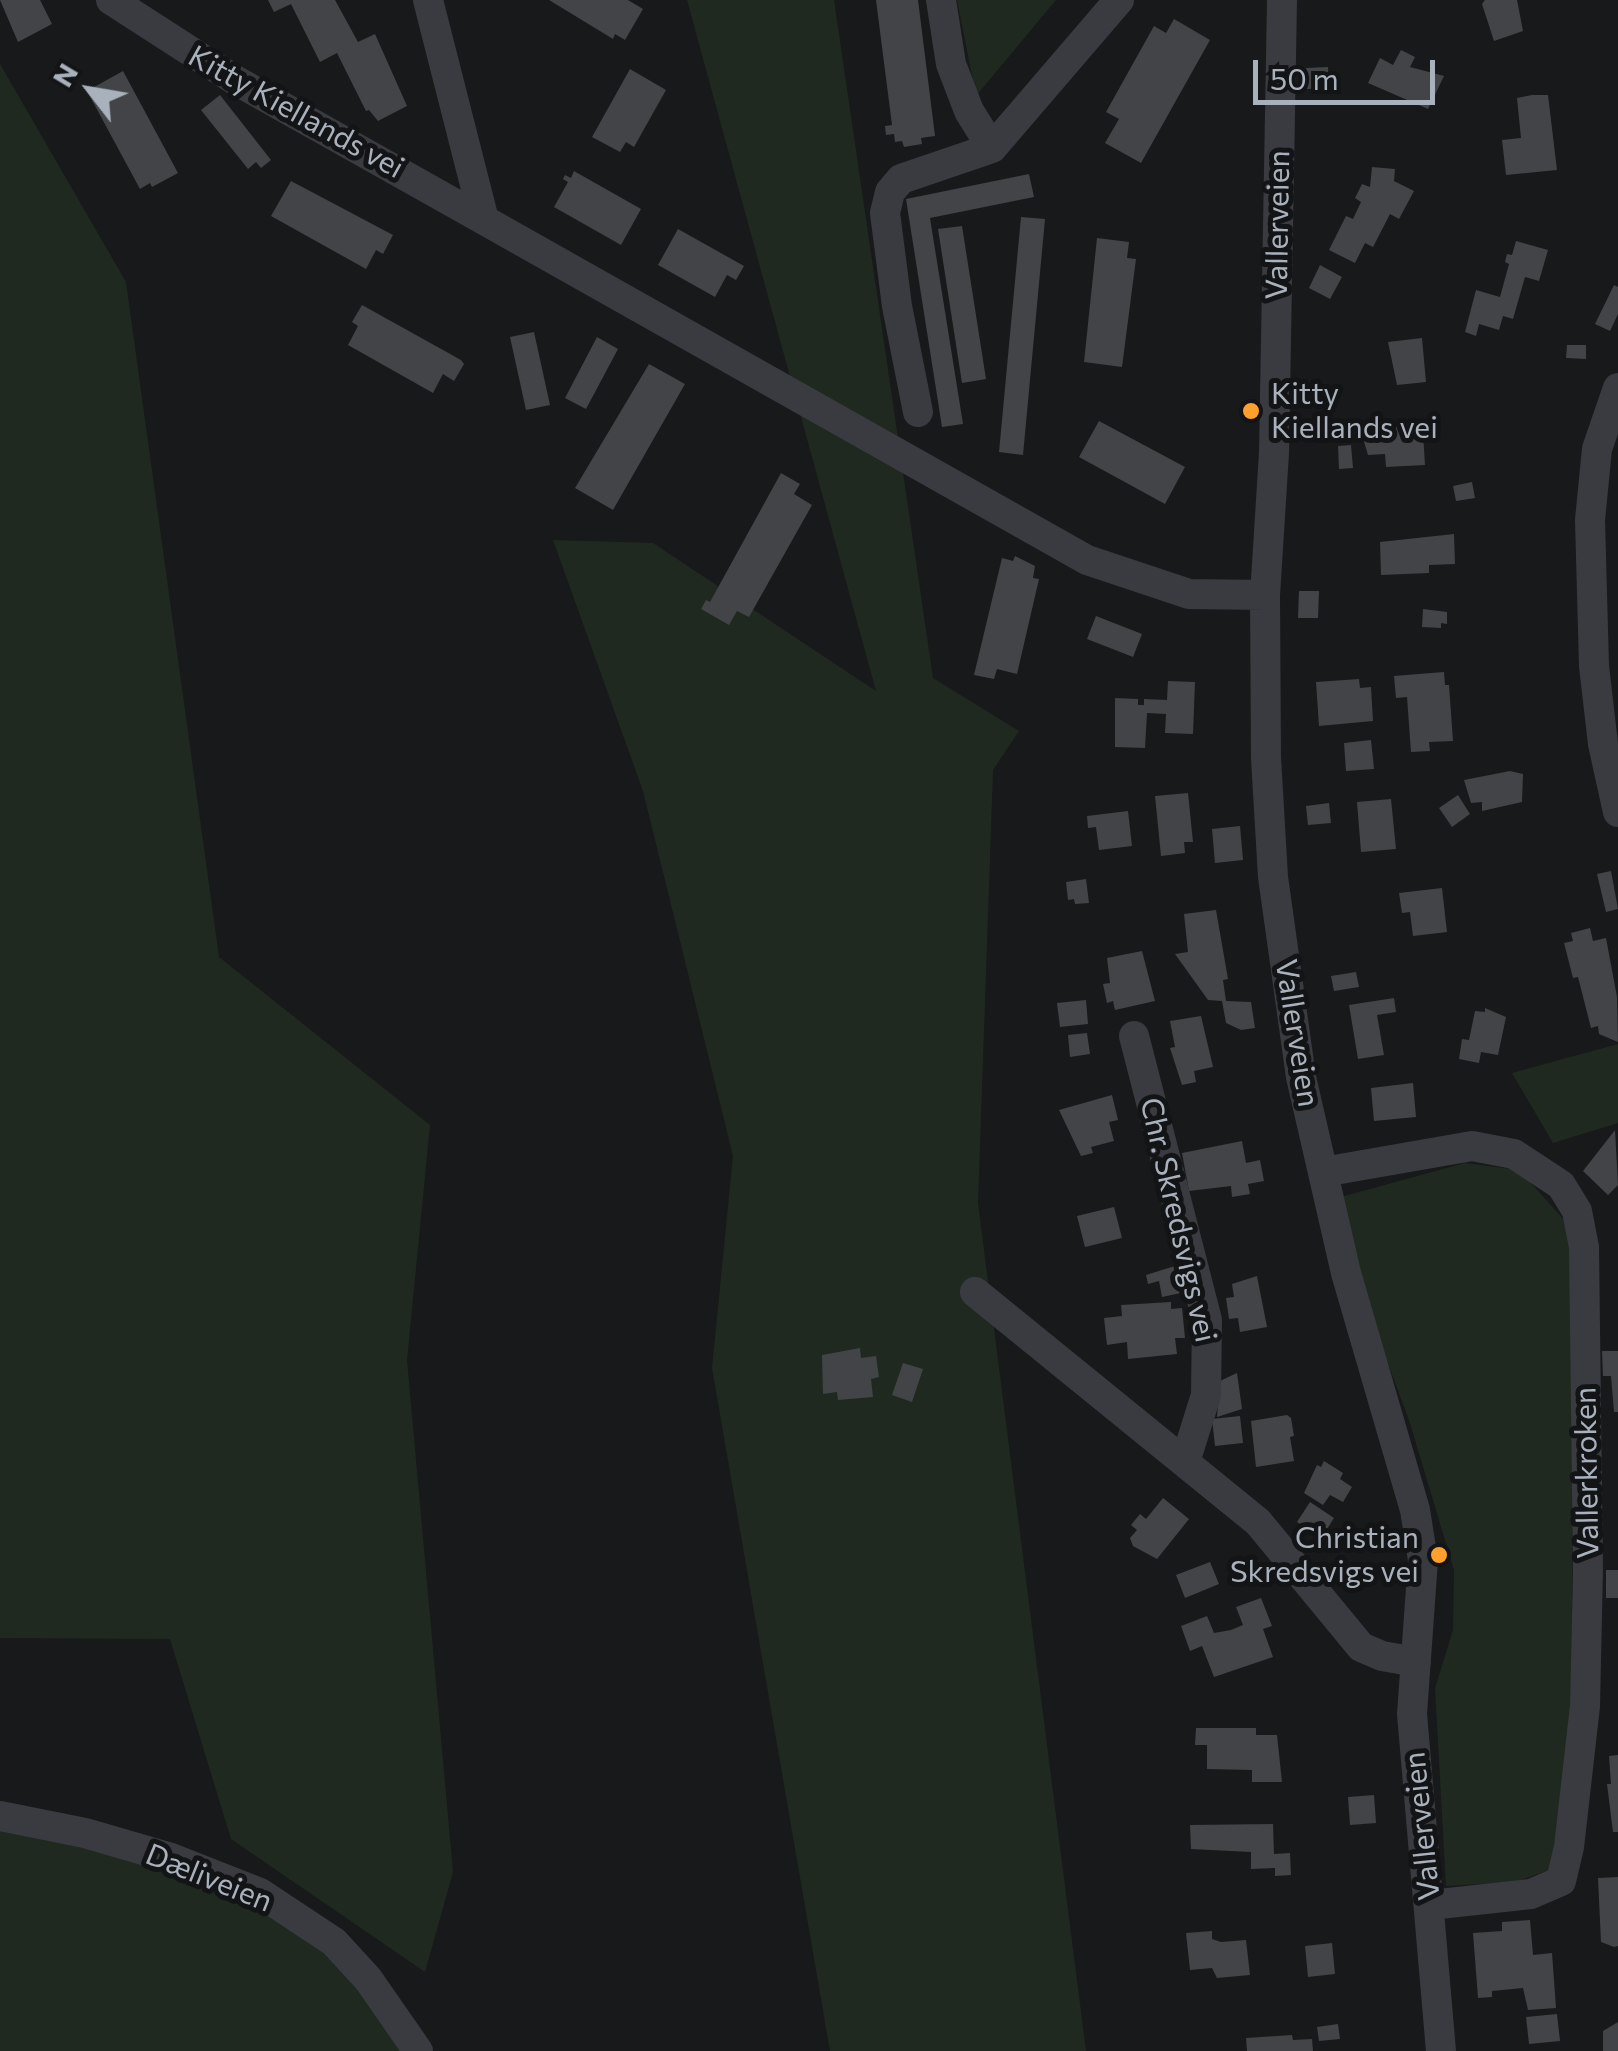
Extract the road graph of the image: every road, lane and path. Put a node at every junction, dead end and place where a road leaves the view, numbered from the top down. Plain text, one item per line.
1 (112, 0) edge
2 (428, 0) edge
3 (941, 0) edge
4 (1119, 0) edge
5 (1282, 0) edge
6 (992, 148) junction
7 (484, 220) junction
8 (1618, 388) edge
9 (918, 412) dead end
10 (1265, 594) junction
11 (1618, 812) edge
12 (1134, 1036) dead end
13 (1323, 1172) junction
14 (975, 1292) dead end
15 (1186, 1462) junction
16 (1416, 1662) junction
17 (0, 1816) edge
18 (1430, 1905) junction
19 (418, 2051) edge
20 (1441, 2051) edge

1 - 7 street, Kitty Kiellands vei
2 - 7 street
3 - 6 street
4 - 6 street
5 - 10 street, Vallerveien
6 - 9 street
7 - 10 street, Kitty Kiellands vei
8 - 11 street
10 - 13 street, Vallerveien
12 - 15 street, Chr. Skredsvigs vei
13 - 16 street, Vallerveien
13 - 18 street, Vallerkroken
14 - 15 street
15 - 16 street
16 - 18 street, Vallerveien
17 - 19 street, Dæliveien
18 - 20 street, Vallerveien

